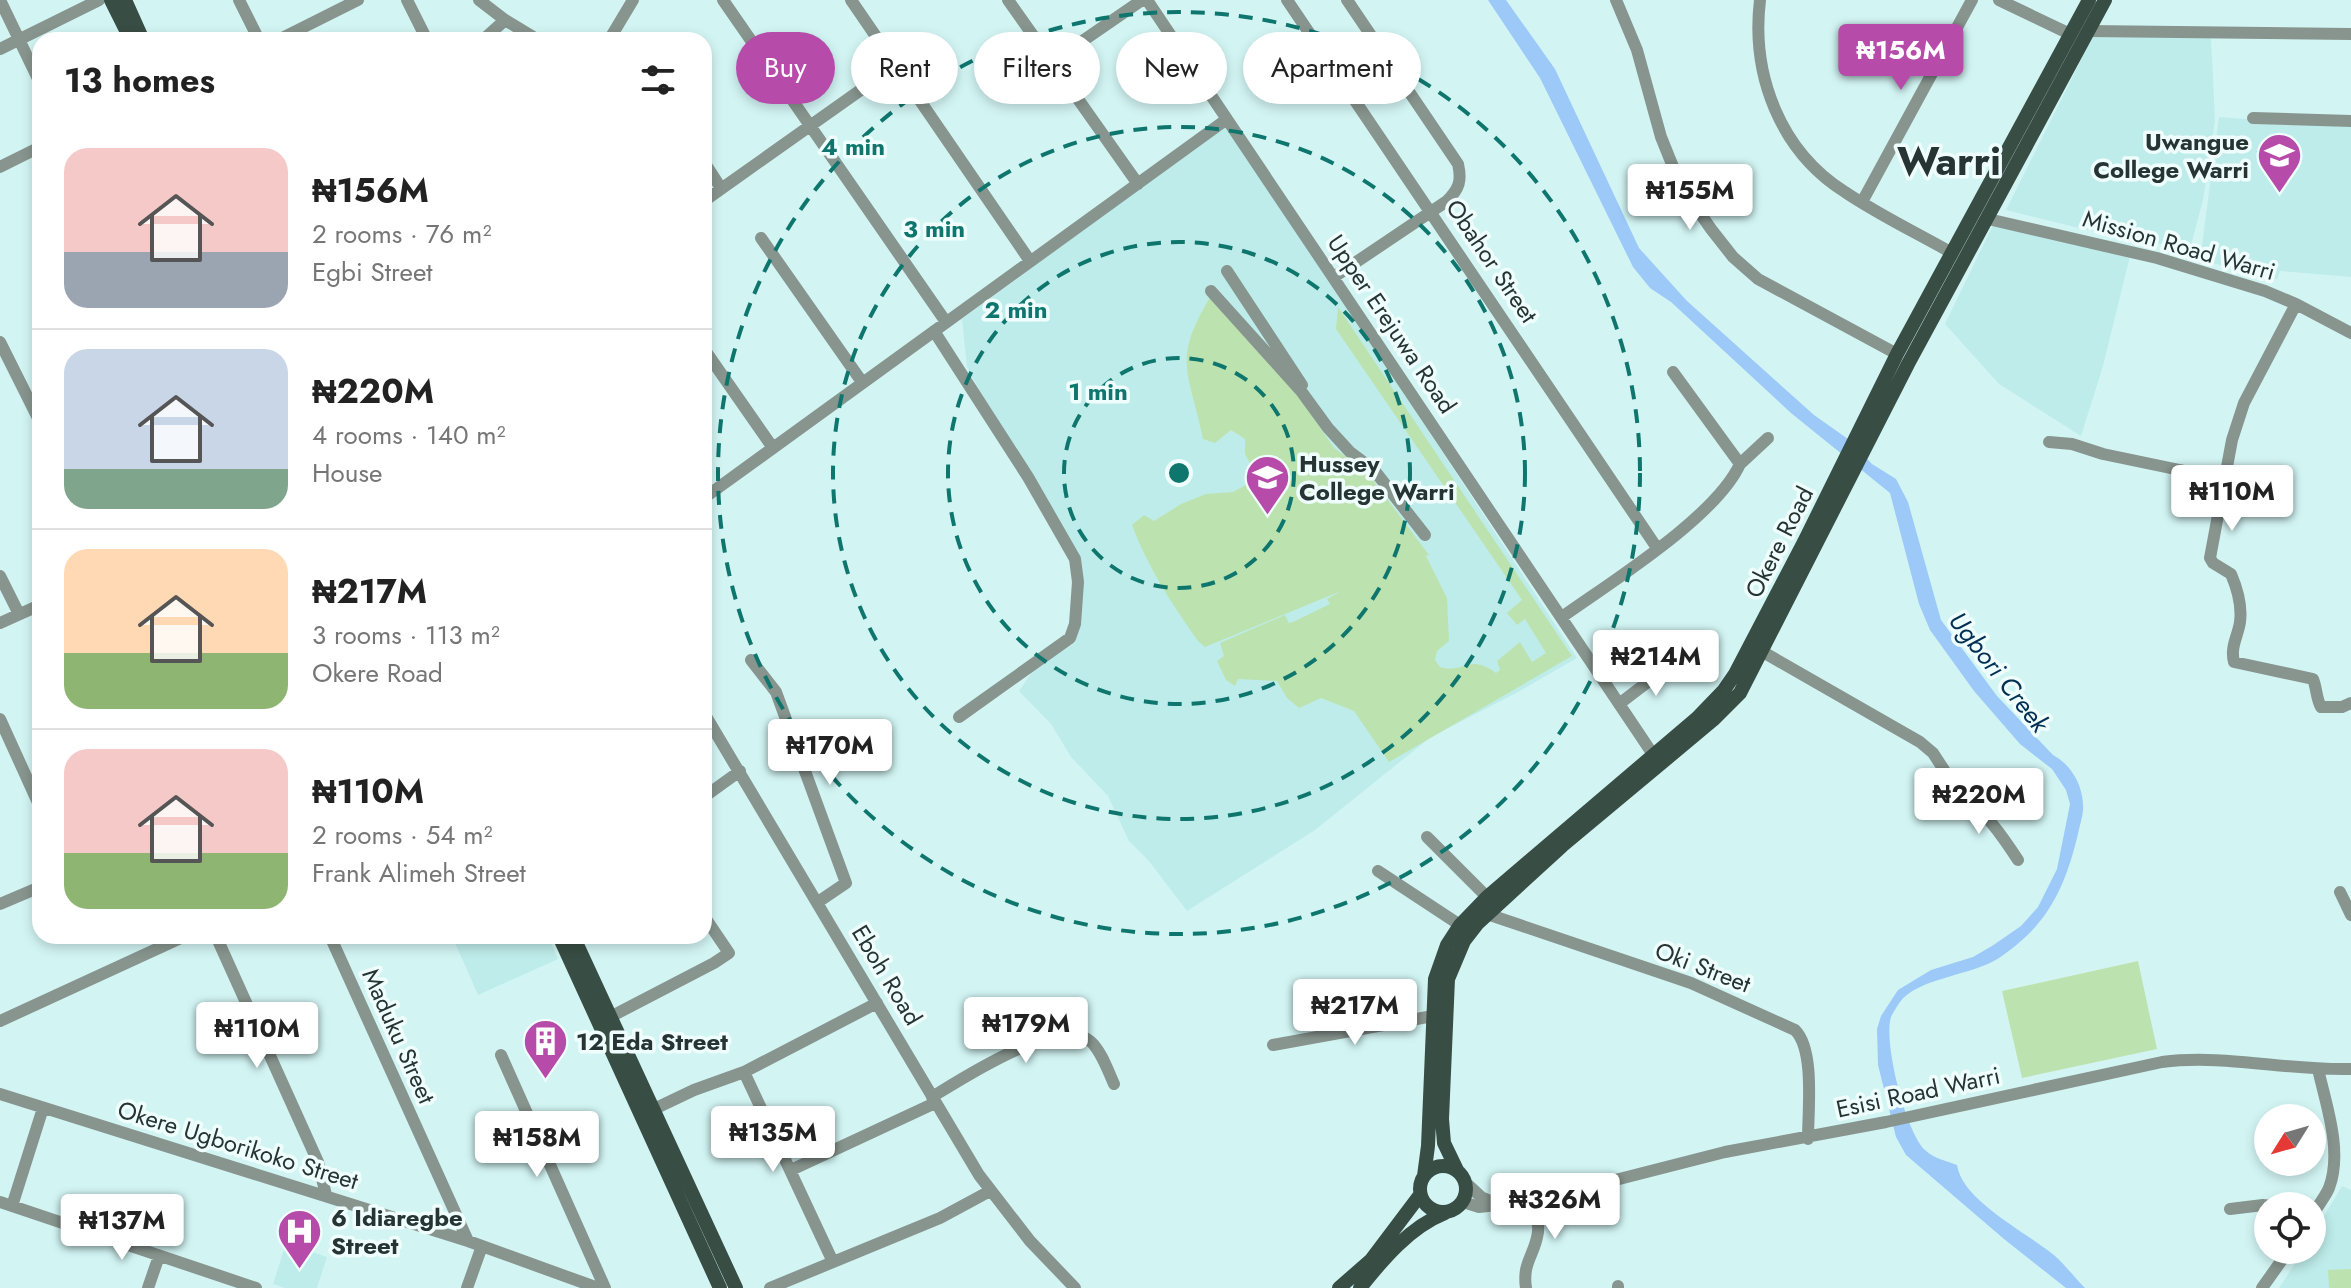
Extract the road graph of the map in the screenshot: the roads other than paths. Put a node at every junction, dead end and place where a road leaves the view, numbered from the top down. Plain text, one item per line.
1 (0, 0) edge
2 (99, 0) edge
3 (111, 0) edge
4 (125, 0) edge
5 (239, 0) edge
6 (358, 0) edge
7 (407, 0) edge
8 (479, 0) edge
9 (633, 0) edge
10 (723, 0) edge
11 (851, 0) edge
12 (1008, 0) edge
13 (1144, 0) edge
14 (1287, 0) edge
15 (1347, 0) edge
16 (1616, 0) edge
17 (1760, 0) edge
18 (1972, 0) edge
19 (1999, 0) edge
20 (2089, 0) edge
21 (2105, 0) edge
22 (505, 20) junction
23 (2089, 31) junction
24 (34, 32) edge
25 (127, 32) edge
26 (139, 32) edge
27 (255, 32) edge
28 (294, 32) edge
29 (423, 32) edge
30 (492, 32) edge
31 (525, 32) edge
32 (614, 32) edge
33 (873, 32) edge
34 (1031, 32) edge
35 (1097, 32) edge
36 (32, 33) edge
37 (2070, 34) junction
38 (2351, 34) edge
39 (20, 39) junction
40 (0, 49) edge
41 (32, 65) edge
42 (851, 96) edge
43 (923, 104) edge
44 (1082, 104) edge
45 (2253, 118) dead end
46 (1227, 119) junction
47 (2351, 121) edge
48 (810, 124) junction
49 (32, 151) edge
50 (0, 167) edge
51 (712, 174) edge
52 (1138, 184) junction
53 (721, 188) junction
54 (712, 195) edge
55 (1862, 202) junction
56 (1432, 212) junction
57 (1988, 219) junction
58 (761, 238) dead end
59 (1952, 253) junction
60 (1030, 261) junction
61 (1227, 271) dead end
62 (1334, 277) junction
63 (1211, 291) dead end
64 (2296, 304) junction
65 (946, 322) junction
66 (934, 331) junction
67 (2351, 333) edge
68 (0, 342) edge
69 (1897, 354) junction
70 (712, 360) edge
71 (1673, 372) dead end
72 (862, 382) junction
73 (32, 406) edge
74 (1768, 438) dead end
75 (1339, 440) junction
76 (2049, 442) dead end
77 (773, 448) junction
78 (1740, 464) junction
79 (1848, 467) junction
80 (2223, 479) junction
81 (712, 492) edge
82 (1425, 535) dead end
83 (1657, 548) junction
84 (0, 576) edge
85 (32, 608) edge
86 (19, 614) junction
87 (1562, 617) junction
88 (0, 623) edge
89 (1763, 652) junction
90 (751, 660) dead end
91 (1670, 665) dead end
92 (2351, 703) edge
93 (1619, 704) junction
94 (959, 717) dead end
95 (0, 719) edge
96 (712, 726) edge
97 (4, 738) edge
98 (1652, 753) junction
99 (740, 771) junction
100 (712, 791) edge
101 (32, 792) edge
102 (1427, 837) dead end
103 (2018, 860) dead end
104 (1378, 871) dead end
105 (32, 890) edge
106 (2340, 892) dead end
107 (1487, 897) junction
108 (818, 902) junction
109 (0, 904) edge
110 (1487, 914) junction
111 (2351, 915) edge
112 (1460, 925) junction
113 (712, 928) edge
114 (168, 944) edge
115 (220, 944) edge
116 (334, 944) edge
117 (563, 944) edge
118 (577, 944) edge
119 (877, 1003) junction
120 (1433, 1016) junction
121 (610, 1017) junction
122 (0, 1021) edge
123 (1273, 1045) dead end
124 (501, 1055) dead end
125 (2318, 1069) junction
126 (2351, 1069) edge
127 (744, 1072) junction
128 (1114, 1084) dead end
129 (0, 1094) edge
130 (934, 1100) junction
131 (43, 1108) junction
132 (652, 1110) junction
133 (1808, 1139) junction
134 (791, 1170) junction
135 (1457, 1170) junction
136 (1424, 1176) junction
137 (1466, 1183) junction
138 (990, 1191) junction
139 (2326, 1192) edge
140 (326, 1195) junction
141 (1420, 1195) junction
142 (1533, 1201) junction
143 (1463, 1202) junction
144 (6, 1204) edge
145 (1498, 1204) junction
146 (2254, 1206) edge
147 (2230, 1209) dead end
148 (1445, 1213) junction
149 (468, 1241) junction
150 (482, 1246) junction
151 (159, 1256) junction
152 (833, 1262) junction
153 (2279, 1264) edge
154 (148, 1288) edge
155 (256, 1288) edge
156 (467, 1288) edge
157 (598, 1288) edge
158 (605, 1288) edge
159 (720, 1288) edge
160 (736, 1288) edge
161 (770, 1288) edge
162 (1075, 1288) edge
163 (1339, 1288) edge
164 (1360, 1288) edge
165 (1526, 1288) edge
166 (2262, 1288) edge

1 - 39 street
2 - 24 street
3 - 25 main road
4 - 26 main road
5 - 27 street
6 - 28 street
7 - 29 street
8 - 22 street
9 - 32 street
10 - 48 street
11 - 33 street
12 - 34 street
13 - 35 street
13 - 46 street, Upper Erejuwa Road
14 - 56 street, Obahor Street
15 - 56 street
16 - 69 street
17 - 55 street
18 - 55 street
19 - 37 street
20 - 37 main road, Okere Road
21 - 23 main road, Okere Road
22 - 30 street
22 - 31 street
23 - 38 street
23 - 57 main road, Okere Road
36 - 39 street
37 - 59 main road, Okere Road
39 - 40 street
39 - 41 street
42 - 48 street
43 - 60 street
44 - 52 street
45 - 47 street
46 - 52 street
46 - 62 street, Upper Erejuwa Road
48 - 53 street
48 - 65 street
49 - 50 street
51 - 53 street
52 - 60 street
53 - 54 street
55 - 59 street
56 - 62 street
56 - 83 street, Obahor Street
57 - 64 street, Mission Road Warri
57 - 79 main road, Okere Road
58 - 72 street
59 - 69 main road, Okere Road
60 - 65 street
61 - 75 street
62 - 87 street, Upper Erejuwa Road
63 - 75 street
64 - 67 street, Mission Road Warri
64 - 80 street
65 - 66 street
66 - 72 street
66 - 94 street
68 - 73 street
69 - 79 main road, Okere Road
70 - 77 street
71 - 78 street
72 - 77 street
74 - 78 street
75 - 82 street
76 - 80 street
77 - 81 street
78 - 83 street
79 - 89 main road, Okere Road
79 - 98 main road, Okere Road
80 - 92 street
83 - 87 street
84 - 86 street
85 - 86 street
86 - 88 street
87 - 93 street, Upper Erejuwa Road
89 - 103 street
89 - 110 main road, Okere Road
90 - 108 street
91 - 93 street
93 - 98 street, Upper Erejuwa Road
95 - 97 street
96 - 99 street, Eboh Road
97 - 101 street
98 - 107 main road, Okere Road
99 - 100 street
99 - 108 street, Eboh Road
102 - 107 street
104 - 112 street
105 - 109 street
106 - 111 street
107 - 112 main road, Okere Road
108 - 119 street, Eboh Road
110 - 133 street, Oki Street
110 - 135 main road, Okere Road
112 - 120 main road, Okere Road
113 - 121 street
114 - 122 street
115 - 140 street
116 - 149 street, Maduku Street
117 - 159 main road
118 - 121 main road
119 - 127 street
119 - 130 street, Eboh Road
120 - 123 street
120 - 136 main road, Okere Road
121 - 132 main road
124 - 158 street
125 - 126 street, Esisi Road Warri
125 - 133 street, Esisi Road Warri
125 - 139 street
127 - 132 street
127 - 134 street
128 - 130 street
129 - 131 street, Okere Ugborikoko Street
130 - 134 street
130 - 138 street, Eboh Road
131 - 140 street, Okere Ugborikoko Street
131 - 144 street
132 - 160 main road
133 - 142 street, Esisi Road Warri
134 - 152 street
135 - 136 main road
135 - 137 main road
136 - 141 main road
137 - 143 main road
137 - 145 street
138 - 152 street
138 - 162 street, Eboh Road
140 - 149 street, Okere Ugborikoko Street
141 - 148 main road
141 - 163 main road
142 - 145 street, Esisi Road Warri
142 - 165 street
143 - 145 street, Esisi Road Warri
143 - 148 main road
144 - 151 street
146 - 147 street
148 - 164 main road
149 - 150 street, Okere Ugborikoko Street
150 - 156 street
150 - 157 street, Okere Ugborikoko Street
151 - 154 street
151 - 155 street
152 - 161 street
153 - 166 street

